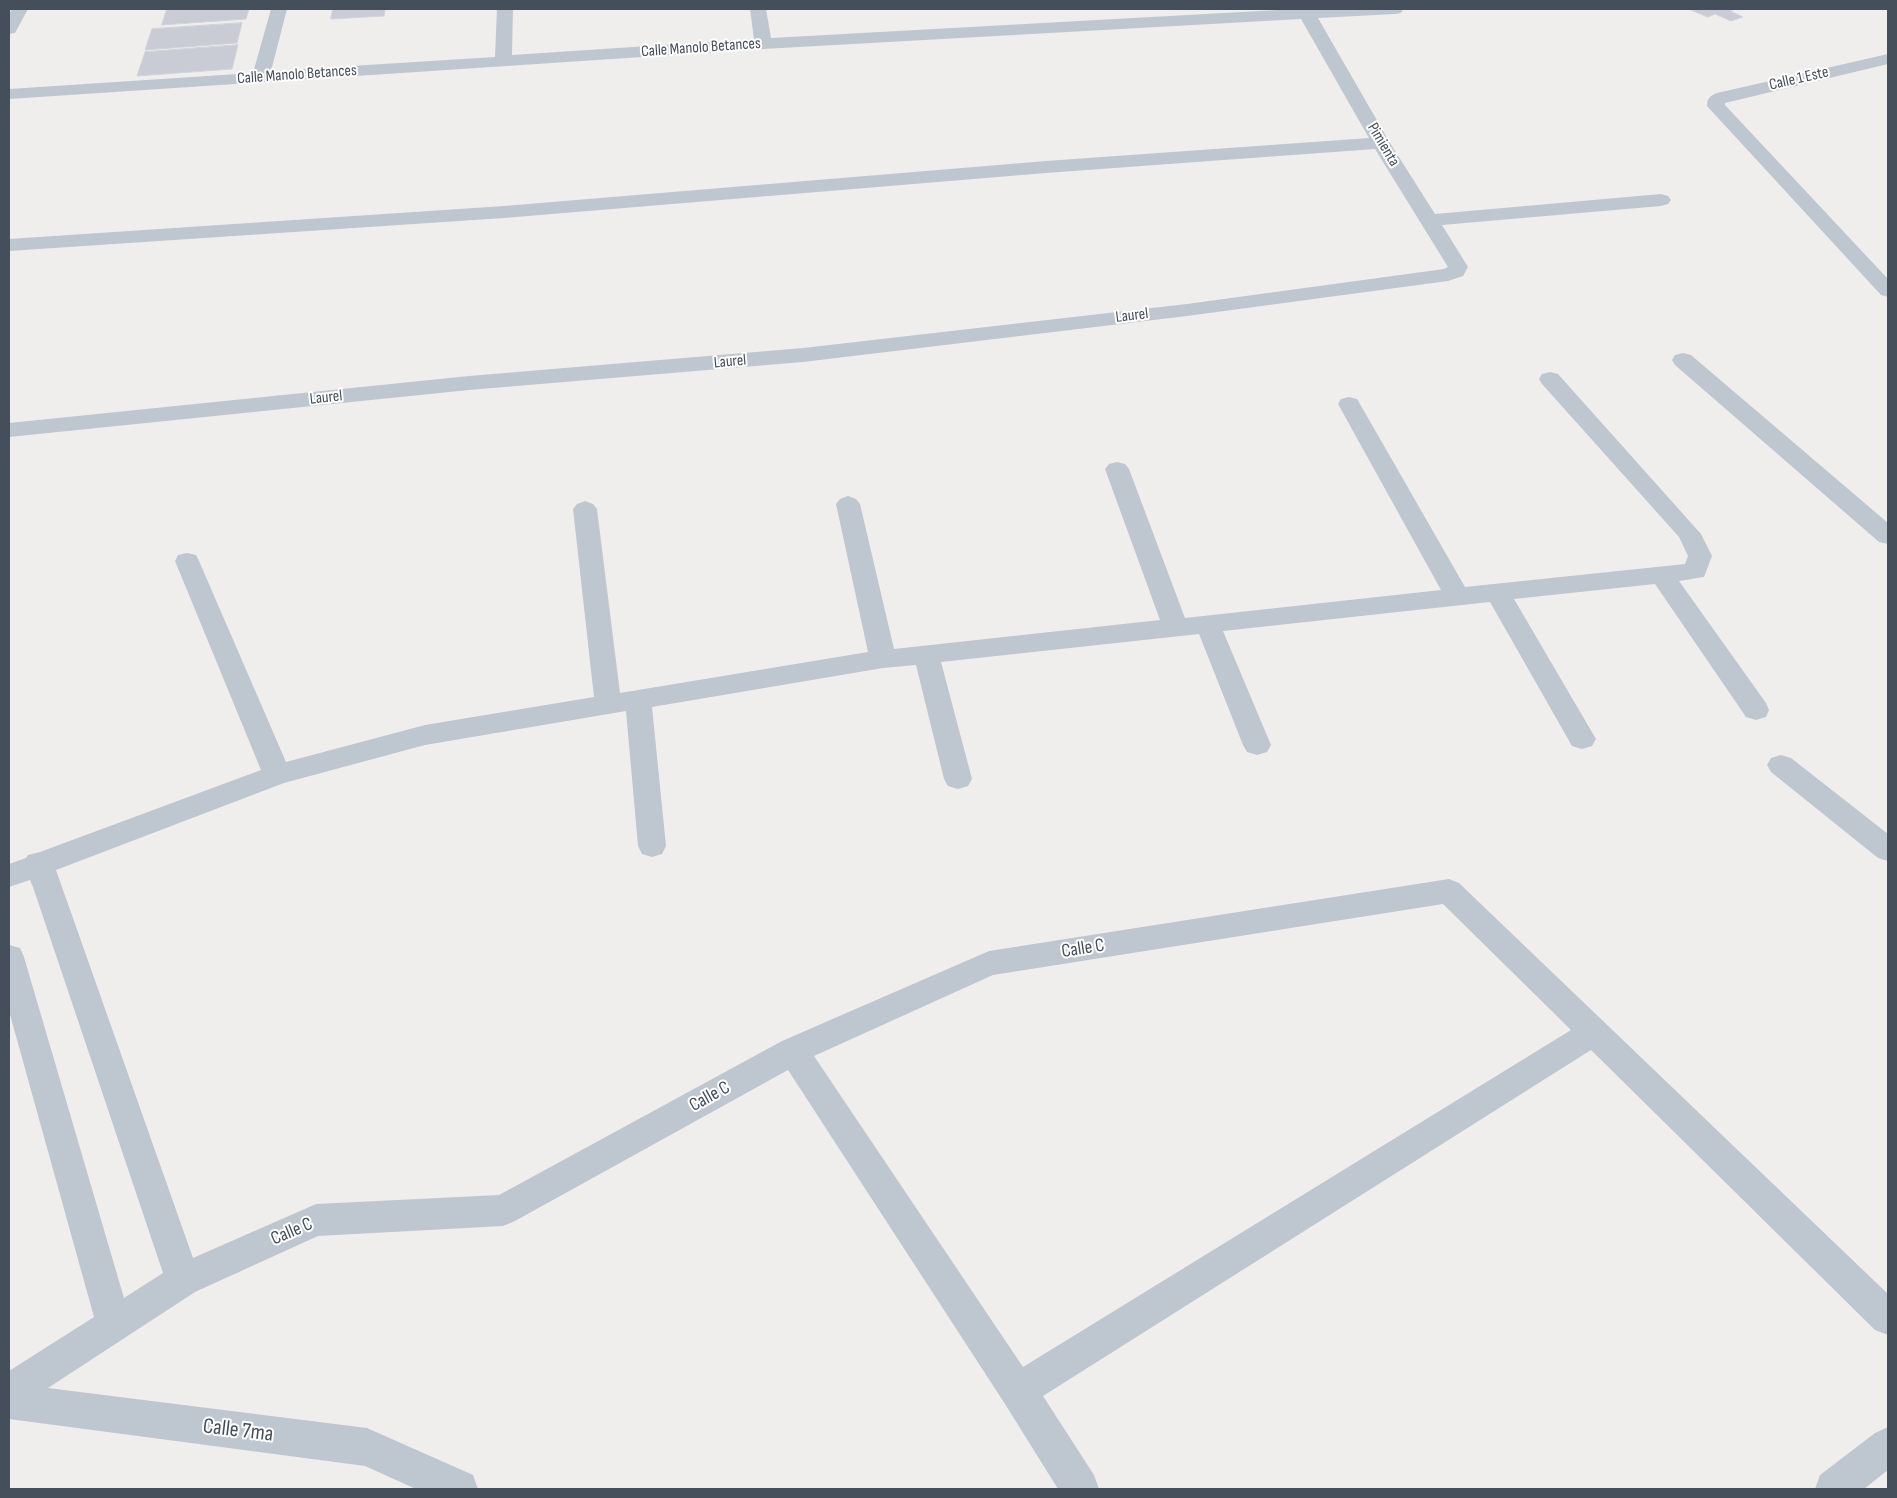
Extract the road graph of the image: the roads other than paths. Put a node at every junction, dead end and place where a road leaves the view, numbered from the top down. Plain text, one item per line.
1 (20, 9) edge
2 (279, 9) edge
3 (505, 9) edge
4 (758, 9) edge
5 (1394, 9) edge
6 (1305, 11) edge
7 (9, 28) edge
8 (763, 44) junction
9 (1888, 59) edge
10 (503, 62) junction
11 (261, 77) junction
12 (9, 94) edge
13 (1381, 143) junction
14 (1661, 200) dead end
15 (1429, 220) junction
16 (9, 245) edge
17 (1448, 274) joint
18 (1888, 290) edge
19 (1683, 360) dead end
20 (1550, 379) dead end
21 (1349, 404) dead end
22 (9, 430) edge
23 (1117, 469) dead end
24 (848, 504) dead end
25 (585, 509) dead end
26 (1888, 536) edge
27 (188, 560) dead end
28 (1662, 575) junction
29 (1498, 594) junction
30 (1458, 598) junction
31 (1208, 625) junction
32 (1176, 628) junction
33 (926, 654) junction
34 (883, 659) junction
35 (638, 700) junction
36 (608, 705) junction
37 (1756, 710) dead end
38 (1582, 739) dead end
39 (1257, 745) dead end
40 (1781, 765) dead end
41 (277, 775) junction
42 (958, 779) dead end
43 (652, 846) dead end
44 (1888, 850) edge
45 (38, 864) junction
46 (9, 876) edge
47 (9, 957) edge
48 (1594, 1032) junction
49 (793, 1051) junction
50 (183, 1280) junction
51 (1888, 1318) edge
52 (114, 1324) junction
53 (1018, 1391) junction
54 (9, 1392) edge
55 (9, 1401) edge
56 (1888, 1446) edge
57 (459, 1489) edge
58 (1080, 1489) edge
59 (1834, 1489) edge

1 - 7 street
2 - 11 street
3 - 10 street
4 - 8 street
5 - 6 street, Calle Manolo Betances
6 - 8 street, Calle Manolo Betances
6 - 13 street, Pimienta
8 - 10 street, Calle Manolo Betances
9 - 18 street, Calle 1 Este
10 - 11 street, Calle Manolo Betances
11 - 12 street, Calle Manolo Betances
13 - 15 street, Pimienta
13 - 16 street
14 - 15 street
15 - 17 street, Pimienta
17 - 22 street, Laurel
19 - 26 street
20 - 28 street
21 - 30 street
23 - 32 street
24 - 34 street
25 - 36 street
27 - 41 street
28 - 29 street
28 - 37 street
29 - 30 street
29 - 38 street
30 - 31 street
31 - 32 street
31 - 39 street
32 - 33 street
33 - 34 street
33 - 42 street
34 - 35 street
35 - 36 street
35 - 43 street
36 - 41 street
40 - 44 street
41 - 45 street
45 - 46 street
45 - 50 street
47 - 52 street
48 - 49 street, Calle C
48 - 51 street
48 - 53 street
49 - 50 street, Calle C
49 - 53 street
50 - 52 street, Calle C
52 - 54 street, Calle C
53 - 58 street
55 - 57 street, Calle 7ma
56 - 59 street

